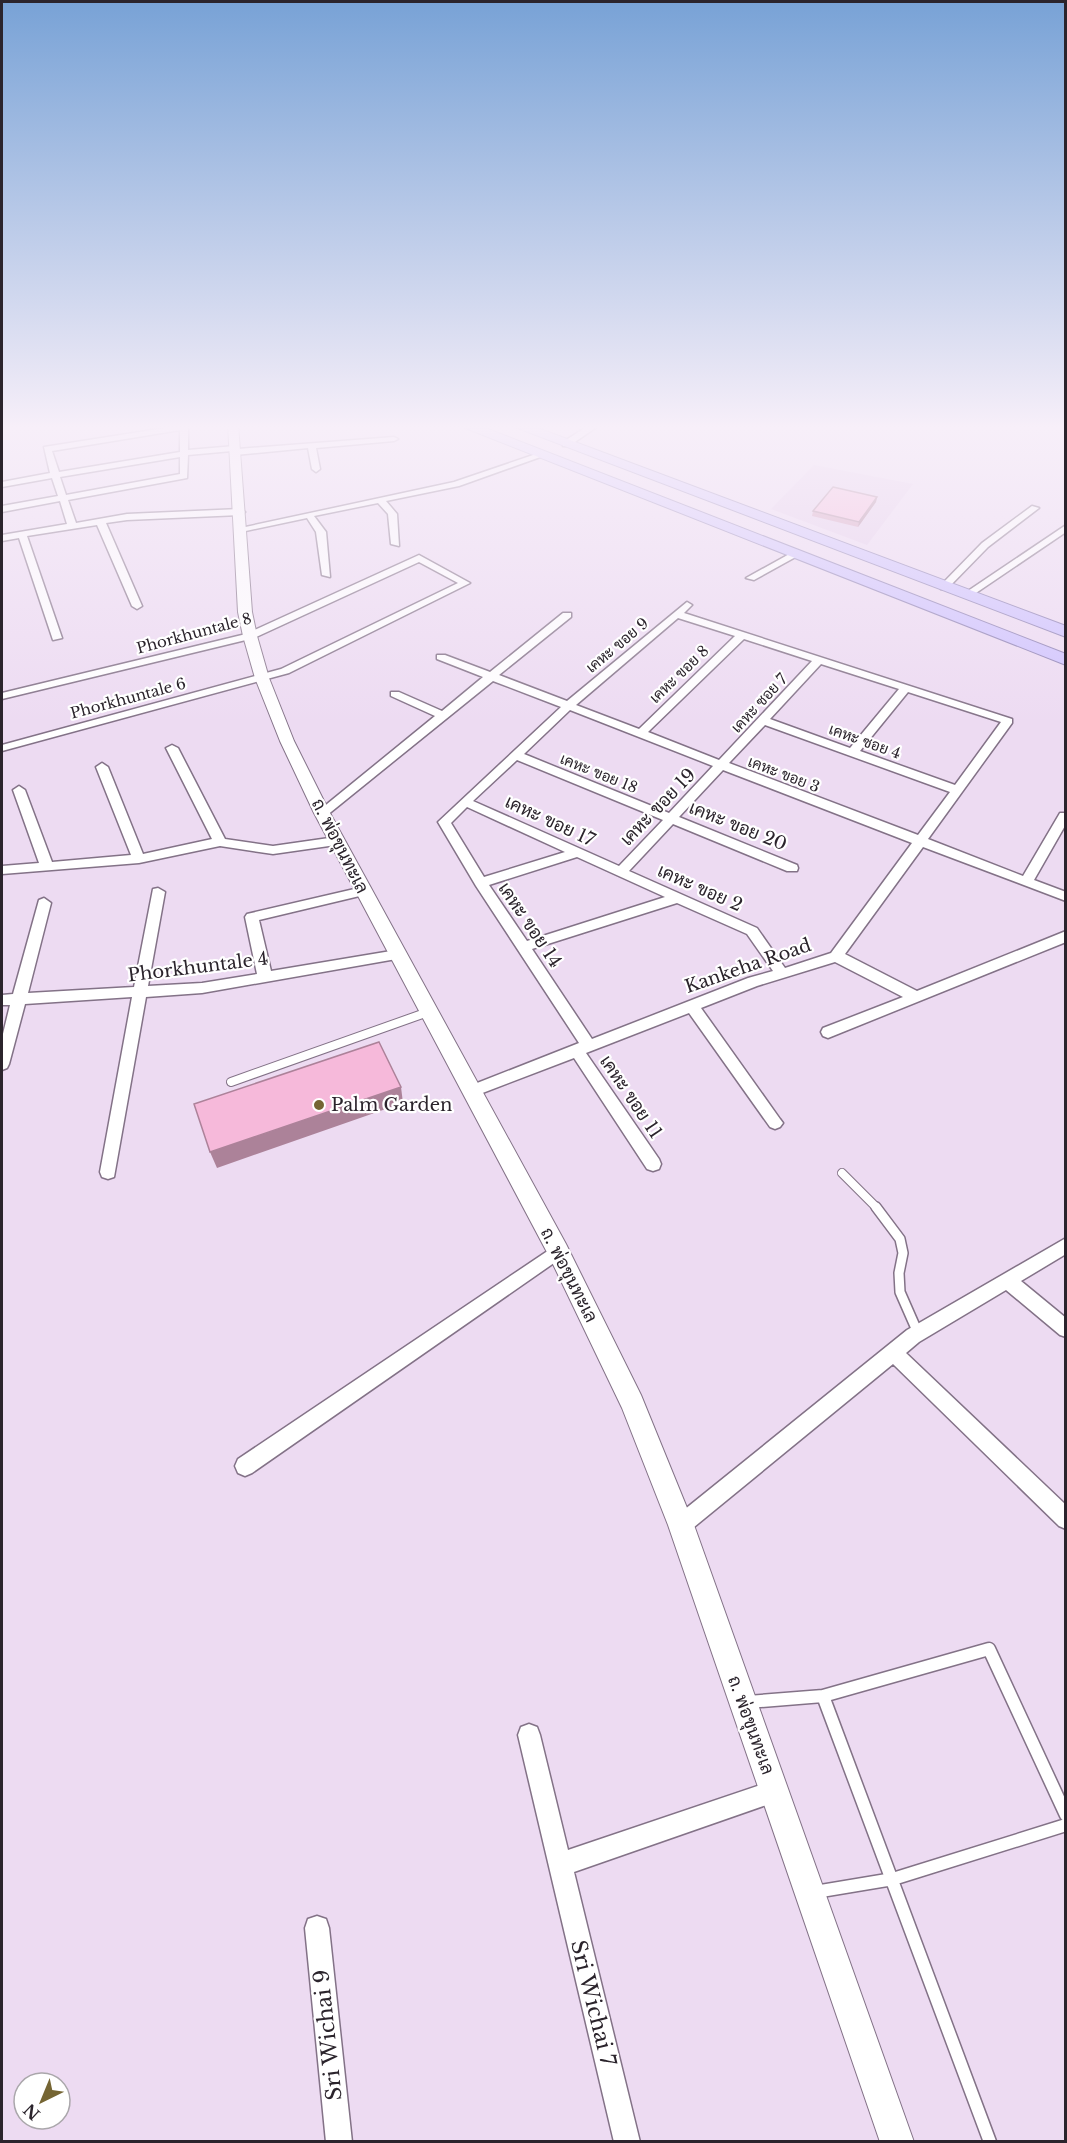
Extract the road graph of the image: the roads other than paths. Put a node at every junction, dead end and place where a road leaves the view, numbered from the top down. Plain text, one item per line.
1 (78, 524) edge
2 (102, 524) edge
3 (240, 524) edge
4 (315, 524) edge
5 (393, 524) edge
6 (717, 524) edge
7 (778, 524) edge
8 (1013, 524) edge
9 (72, 525) joint
10 (1065, 528) edge
11 (796, 531) junction
12 (22, 534) junction
13 (2, 538) edge
14 (396, 544) dead end
15 (773, 546) junction
16 (795, 554) junction
17 (419, 558) joint
18 (327, 575) dead end
19 (751, 578) dead end
20 (944, 587) junction
21 (967, 595) junction
22 (687, 605) dead end
23 (137, 606) dead end
24 (677, 614) junction
25 (567, 615) dead end
26 (1065, 632) edge
27 (250, 636) junction
28 (741, 636) junction
29 (57, 638) dead end
30 (441, 657) dead end
31 (1065, 660) edge
32 (818, 661) junction
33 (262, 678) junction
34 (492, 678) junction
35 (905, 689) junction
36 (395, 694) dead end
37 (2, 696) edge
38 (567, 707) junction
39 (444, 716) junction
40 (764, 721) junction
41 (639, 735) junction
42 (2, 747) edge
43 (172, 748) dead end
44 (853, 752) junction
45 (516, 755) junction
46 (722, 766) junction
47 (102, 767) dead end
48 (19, 790) dead end
49 (956, 790) junction
50 (465, 802) junction
51 (322, 813) junction
52 (1064, 816) dead end
53 (671, 819) junction
54 (444, 822) joint
55 (336, 841) junction
56 (919, 841) junction
57 (220, 842) junction
58 (576, 853) junction
59 (139, 859) junction
60 (46, 866) junction
61 (792, 868) dead end
62 (2, 870) edge
63 (620, 873) junction
64 (1026, 882) junction
65 (481, 883) junction
66 (363, 891) junction
67 (158, 892) dead end
68 (1065, 897) edge
69 (677, 898) junction
70 (45, 903) dead end
71 (1065, 936) edge
72 (524, 947) junction
73 (398, 955) junction
74 (836, 956) junction
75 (781, 973) junction
76 (266, 978) junction
77 (141, 993) junction
78 (916, 997) junction
79 (20, 999) junction
80 (2, 1000) edge
81 (692, 1006) junction
82 (428, 1012) junction
83 (828, 1032) dead end
84 (583, 1049) junction
85 (2, 1064) edge
86 (231, 1082) dead end
87 (471, 1091) junction
88 (775, 1123) dead end
89 (653, 1164) dead end
90 (108, 1172) dead end
91 (842, 1173) dead end
92 (1065, 1245) edge
93 (558, 1251) junction
94 (1007, 1280) junction
95 (1065, 1329) edge
96 (918, 1333) junction
97 (893, 1352) junction
98 (245, 1466) dead end
99 (1065, 1519) edge
100 (681, 1525) junction
101 (823, 1696) junction
102 (742, 1703) junction
103 (529, 1735) dead end
104 (775, 1791) junction
105 (1065, 1815) edge
106 (1065, 1825) edge
107 (560, 1864) junction
108 (893, 1879) junction
109 (809, 1893) junction
110 (317, 1928) dead end
111 (339, 2142) edge
112 (627, 2142) edge
113 (897, 2142) edge
114 (990, 2142) edge

1 - 9 street
2 - 23 street
3 - 27 street, ถ. พ่อขุนทะเล
4 - 18 street
5 - 14 street
6 - 15 highway
7 - 11 highway
8 - 20 street
9 - 12 street
10 - 21 street
11 - 15 highway
11 - 20 highway
12 - 13 street
12 - 29 street
15 - 16 highway
16 - 19 street
16 - 31 highway
17 - 27 street, Phorkhuntale 8
17 - 33 street, Phorkhuntale 6
20 - 21 highway
21 - 26 highway
22 - 24 street, เคหะ ขอย 9
24 - 28 street
24 - 38 street, เคหะ ขอย 9
25 - 34 street
27 - 33 street, ถ. พ่อขุนทะเล
27 - 37 street, Phorkhuntale 8
28 - 32 street
28 - 41 street, เคหะ ขอย 8
30 - 34 street, เคหะ ขอย 3
32 - 35 street
32 - 40 street, เคหะ ซอย 7
33 - 42 street, Phorkhuntale 6
33 - 51 street, ถ. พ่อขุนทะเล
34 - 38 street, เคหะ ขอย 3
34 - 39 street
35 - 44 street
35 - 49 street
36 - 39 street
38 - 41 street, เคหะ ขอย 3
38 - 45 street, เคหะ ขอย 17
39 - 51 street
40 - 44 street, เคหะ ซอย 4
40 - 46 street, เคหะ ซอย 7
41 - 46 street, เคหะ ขอย 3
43 - 57 street
44 - 49 street, เคหะ ซอย 4
45 - 50 street, เคหะ ขอย 17
45 - 53 street, เคหะ ขอย 18
46 - 53 street, เคหะ ขอย 19
46 - 56 street, เคหะ ขอย 3
47 - 59 street
48 - 60 street
49 - 56 street
50 - 54 street, เคหะ ขอย 17
50 - 58 street, เคหะ ขอย 17
51 - 55 street, ถ. พ่อขุนทะเล
52 - 64 street
53 - 61 street, เคหะ ขอย 20
53 - 63 street, เคหะ ขอย 19
54 - 65 street, เคหะ ขอย 14
55 - 57 street
55 - 66 street, ถ. พ่อขุนทะเล
56 - 64 street, เคหะ ขอย 3
56 - 74 street
57 - 59 street
58 - 63 street, เคหะ ขอย 17
58 - 65 street
59 - 60 street
60 - 62 street
63 - 69 street, เคหะ ขอย 2
64 - 68 street, เคหะ ขอย 3
65 - 72 street, เคหะ ขอย 14
66 - 73 street, ถ. พ่อขุนทะเล
66 - 76 street
67 - 77 street
69 - 72 street
69 - 75 street, เคหะ ขอย 2
70 - 79 street
71 - 78 street
72 - 84 street, เคหะ ขอย 14
73 - 76 street, Phorkhuntale 4
73 - 82 street, ถ. พ่อขุนทะเล
74 - 75 street, Kankeha Road
74 - 78 street, Kankeha Road
75 - 81 street, Kankeha Road
76 - 77 street, Phorkhuntale 4
77 - 79 street, Phorkhuntale 4
77 - 90 street
78 - 83 street
79 - 80 street, Phorkhuntale 4
79 - 85 street
81 - 84 street, Kankeha Road
81 - 88 street
82 - 86 lane
82 - 87 street, ถ. พ่อขุนทะเล
84 - 87 street, Kankeha Road
84 - 89 street, เคหะ ขอย 11
87 - 93 street, ถ. พ่อขุนทะเล
91 - 96 lane
92 - 94 street
93 - 98 street
93 - 100 street, ถ. พ่อขุนทะเล
94 - 95 street
94 - 96 street
96 - 97 street
97 - 99 street
97 - 100 street
100 - 102 street, ถ. พ่อขุนทะเล
101 - 102 lane
101 - 105 lane
101 - 108 lane
102 - 104 street, ถ. พ่อขุนทะเล
103 - 107 street, Sri Wichai 7
104 - 107 street
104 - 109 street, ถ. พ่อขุนทะเล
106 - 108 lane
107 - 112 street, Sri Wichai 7
108 - 109 lane
108 - 114 lane
109 - 113 street, ถ. พ่อขุนทะเล
110 - 111 street, Sri Wichai 9

